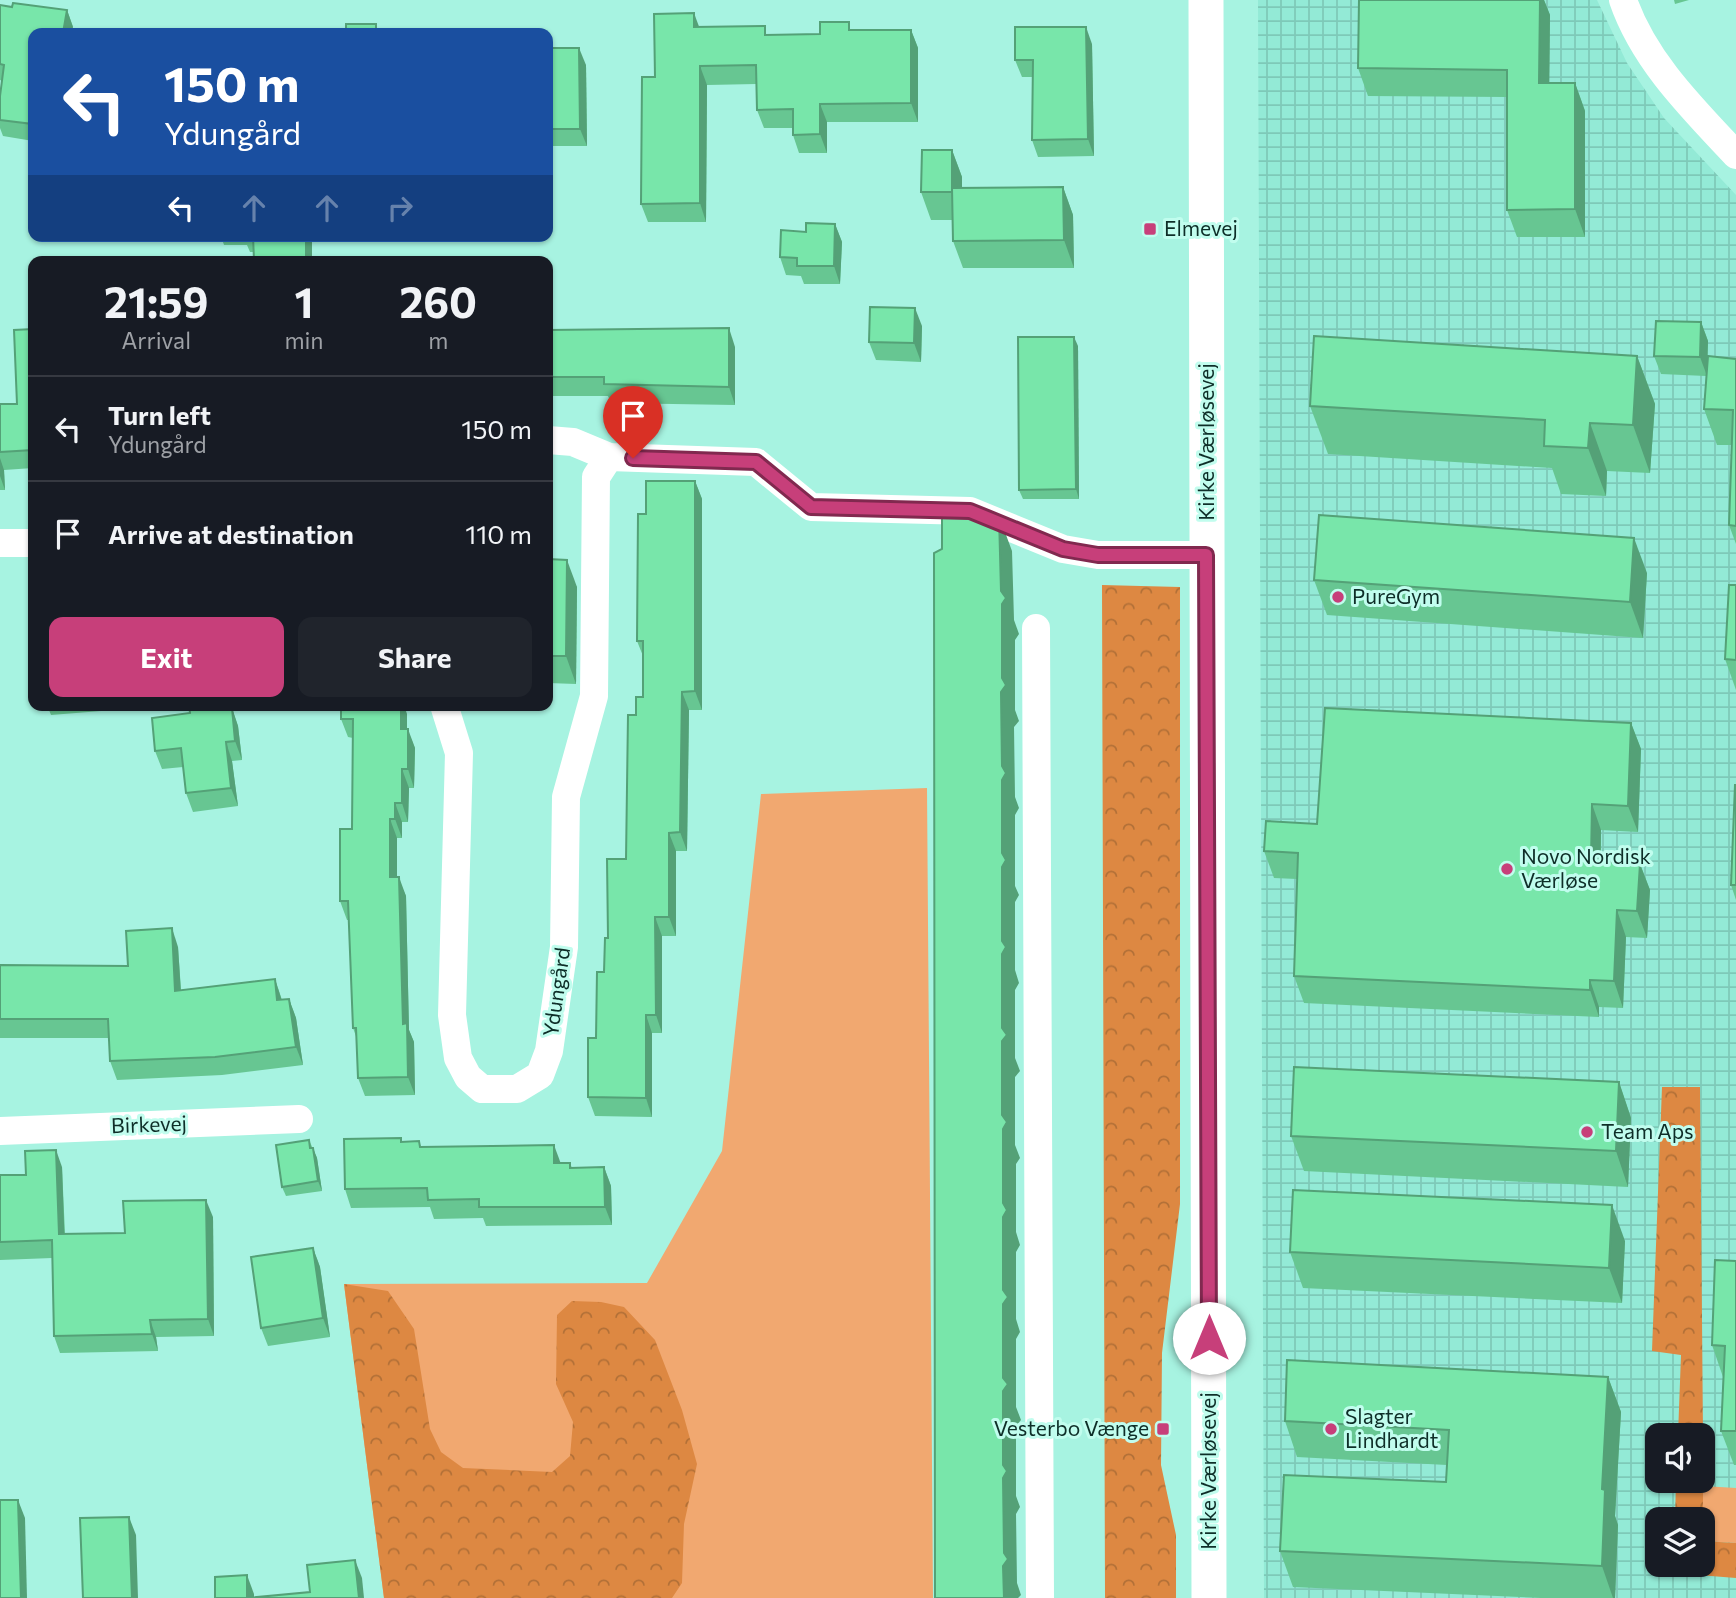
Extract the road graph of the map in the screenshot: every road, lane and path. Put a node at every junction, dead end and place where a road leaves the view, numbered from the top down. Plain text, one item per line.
1 (1206, 0) edge
2 (1623, 0) edge
3 (1736, 155) edge
4 (553, 440) edge
5 (609, 457) junction
6 (28, 542) edge
7 (0, 544) edge
8 (1206, 555) junction
9 (1036, 628) dead end
10 (446, 711) edge
11 (299, 1119) dead end
12 (0, 1131) edge
13 (1040, 1598) edge
14 (1209, 1598) edge

1 - 8 street, Kirke Værløsevej
2 - 3 street
4 - 5 street
5 - 8 street
5 - 10 street, Ydungård
6 - 7 street
8 - 14 street, Kirke Værløsevej
9 - 13 street
11 - 12 street, Birkevej

